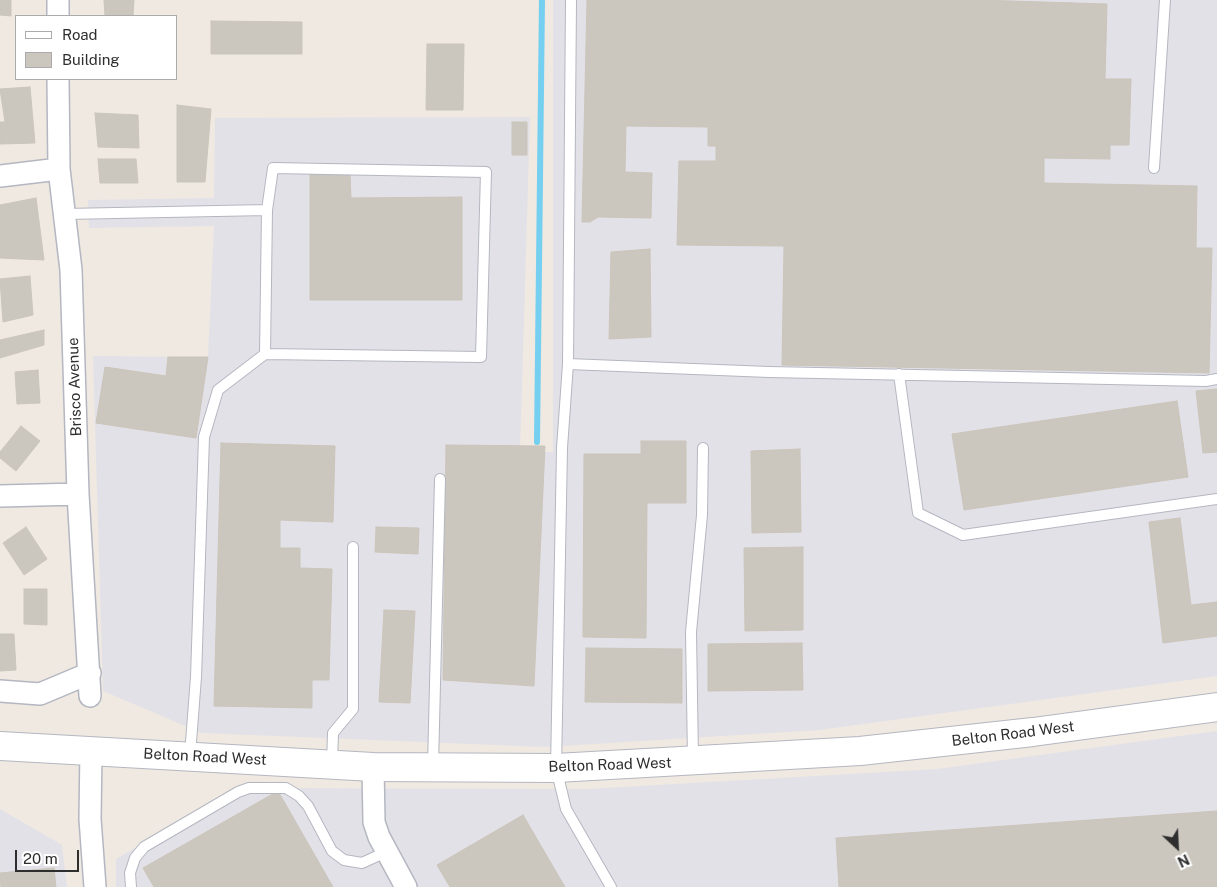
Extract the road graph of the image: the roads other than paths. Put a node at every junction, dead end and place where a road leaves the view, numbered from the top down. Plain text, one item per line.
1 (58, 0) edge
2 (571, 0) edge
3 (1164, 0) edge
4 (58, 15) edge
5 (58, 80) edge
6 (1154, 168) dead end
7 (59, 169) junction
8 (0, 176) edge
9 (267, 210) junction
10 (65, 214) junction
11 (265, 354) junction
12 (568, 364) junction
13 (899, 374) junction
14 (1217, 379) edge
15 (703, 448) dead end
16 (440, 479) dead end
17 (78, 494) junction
18 (0, 496) edge
19 (1217, 499) edge
20 (353, 547) dead end
21 (90, 673) junction
22 (0, 691) edge
23 (90, 696) dead end
24 (1217, 707) edge
25 (0, 746) edge
26 (91, 750) junction
27 (190, 756) junction
28 (693, 761) junction
29 (332, 764) junction
30 (373, 767) junction
31 (433, 767) junction
32 (556, 768) junction
33 (386, 852) junction
34 (95, 887) edge
35 (131, 887) edge
36 (406, 887) edge
37 (611, 887) edge

1 - 4 street
2 - 12 lane
3 - 6 lane
5 - 7 street, Brisco Avenue
7 - 8 street
7 - 10 street, Brisco Avenue
9 - 10 lane
9 - 11 lane
9 - 11 lane
10 - 17 street, Brisco Avenue
11 - 27 lane
12 - 13 lane
12 - 32 lane
13 - 14 lane
13 - 19 lane
15 - 28 lane
16 - 31 lane
17 - 18 street
17 - 21 street, Brisco Avenue
20 - 29 lane
21 - 22 street
21 - 23 street, Brisco Avenue
24 - 28 street, Belton Road West
25 - 26 street, Belton Road West
26 - 27 street, Belton Road West
26 - 34 street
27 - 29 street, Belton Road West
28 - 32 street, Belton Road West
29 - 30 street, Belton Road West
30 - 31 street, Belton Road West
30 - 33 street
31 - 32 street, Belton Road West
32 - 37 lane
33 - 35 lane
33 - 36 street

